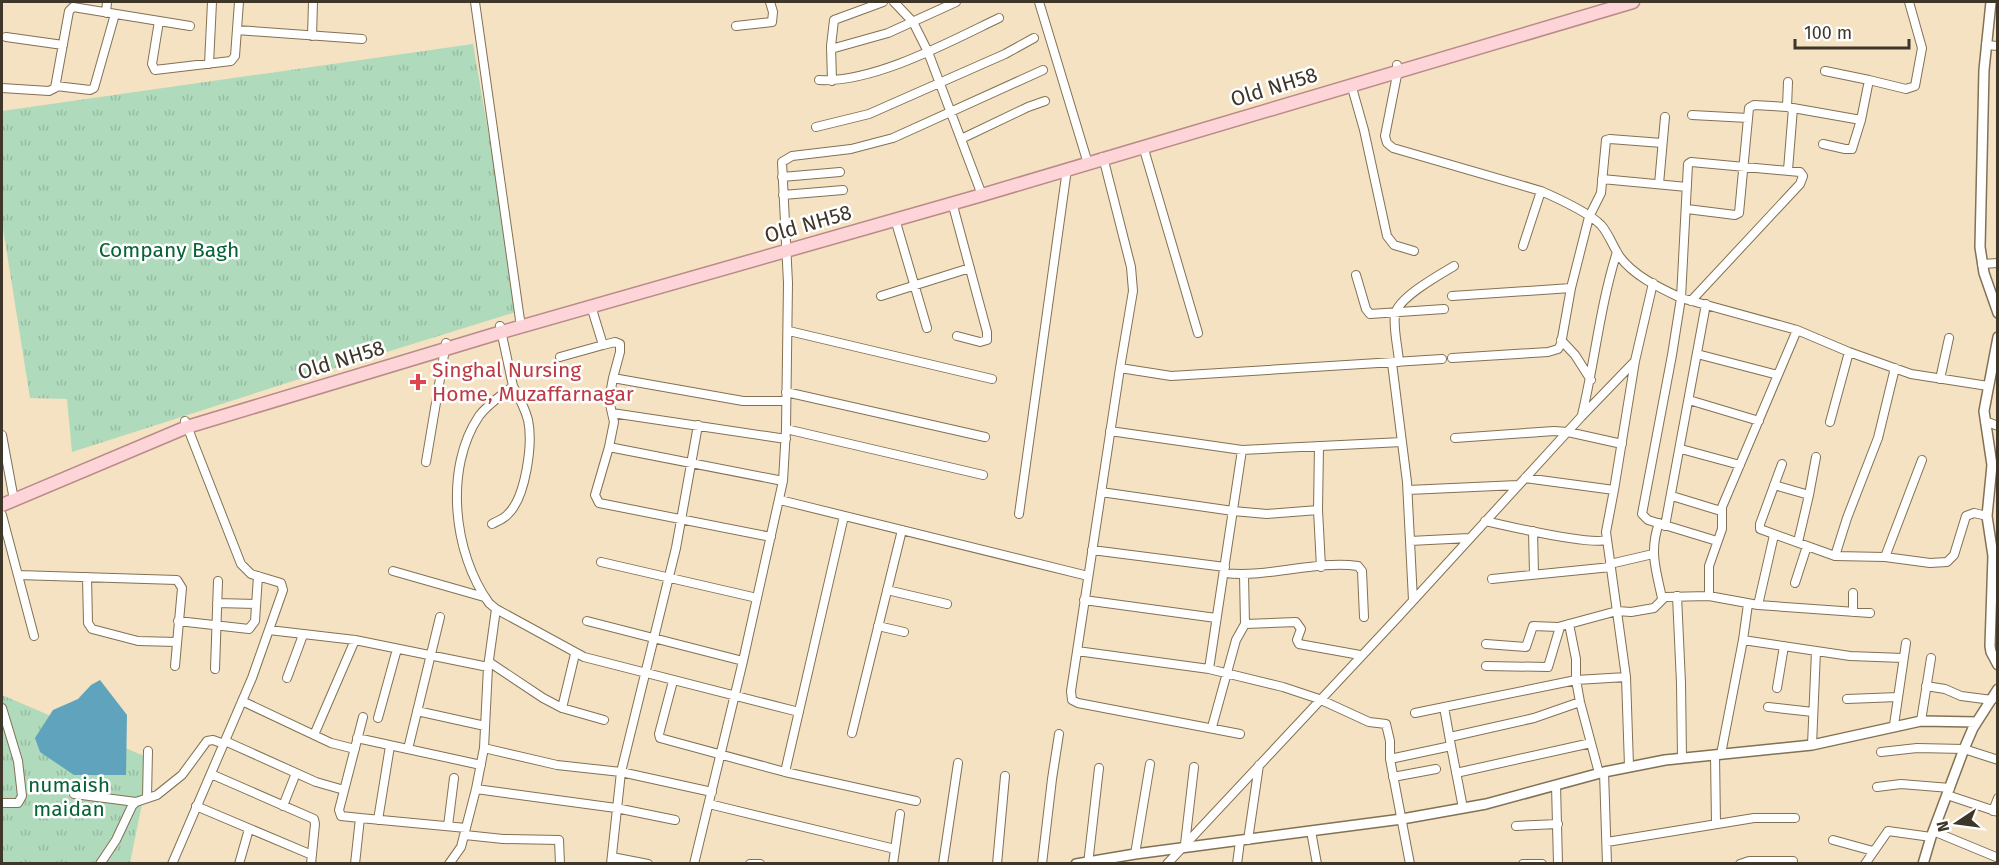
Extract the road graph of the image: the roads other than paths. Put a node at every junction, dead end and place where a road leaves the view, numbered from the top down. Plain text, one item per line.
1 (107, 2) edge
2 (212, 2) edge
3 (239, 2) edge
4 (313, 2) edge
5 (475, 2) edge
6 (770, 2) edge
7 (884, 2) edge
8 (894, 2) edge
9 (956, 2) edge
10 (1039, 2) edge
11 (1612, 2) edge
12 (1633, 2) edge
13 (1909, 2) edge
14 (1991, 2) edge
15 (110, 13) junction
16 (999, 18) dead end
17 (159, 21) junction
18 (913, 22) junction
19 (190, 26) dead end
20 (736, 26) dead end
21 (237, 30) junction
22 (6, 36) dead end
23 (312, 36) junction
24 (1034, 38) dead end
25 (362, 39) dead end
26 (63, 45) junction
27 (1986, 45) junction
28 (1998, 46) edge
29 (831, 49) junction
30 (928, 52) junction
31 (209, 64) junction
32 (1397, 68) junction
33 (1043, 70) dead end
34 (1825, 71) dead end
35 (819, 80) dead end
36 (1869, 80) junction
37 (832, 81) junction
38 (1788, 82) dead end
39 (940, 83) junction
40 (1351, 84) junction
41 (56, 86) junction
42 (2, 88) edge
43 (1045, 101) dead end
44 (1790, 107) junction
45 (951, 112) junction
46 (1692, 115) dead end
47 (1665, 117) dead end
48 (1748, 118) junction
49 (1861, 120) junction
50 (816, 127) dead end
51 (961, 140) junction
52 (1662, 143) junction
53 (1823, 144) dead end
54 (1143, 146) junction
55 (1086, 157) junction
56 (1103, 158) junction
57 (1744, 166) junction
58 (1067, 169) junction
59 (1788, 170) junction
60 (840, 172) dead end
61 (782, 177) junction
62 (1602, 178) junction
63 (1659, 184) junction
64 (1688, 187) junction
65 (843, 190) dead end
66 (1541, 191) junction
67 (981, 192) junction
68 (783, 195) junction
69 (952, 202) junction
70 (1687, 209) junction
71 (1589, 217) junction
72 (895, 219) junction
73 (1523, 246) dead end
74 (788, 247) junction
75 (1414, 251) dead end
76 (1617, 252) junction
77 (1998, 263) edge
78 (1982, 264) junction
79 (1454, 266) dead end
80 (970, 267) junction
81 (1356, 275) dead end
82 (1653, 283) junction
83 (915, 286) junction
84 (1571, 288) junction
85 (881, 296) dead end
86 (1452, 296) dead end
87 (1681, 298) junction
88 (1692, 301) junction
89 (1706, 304) junction
90 (585, 306) junction
91 (1444, 309) dead end
92 (1396, 312) junction
93 (1998, 313) edge
94 (520, 320) junction
95 (927, 328) dead end
96 (501, 329) junction
97 (1797, 330) junction
98 (789, 331) junction
99 (1198, 333) dead end
100 (957, 336) dead end
101 (1998, 337) edge
102 (1949, 338) dead end
103 (1561, 340) junction
104 (603, 345) junction
105 (446, 346) junction
106 (1849, 352) junction
107 (1697, 354) junction
108 (560, 357) dead end
109 (1452, 358) dead end
110 (1442, 359) dead end
111 (1635, 362) junction
112 (1395, 363) junction
113 (1120, 368) junction
114 (1895, 368) junction
115 (1778, 375) junction
116 (613, 378) junction
117 (992, 378) dead end
118 (1940, 379) junction
119 (1591, 380) junction
120 (513, 386) junction
121 (1988, 386) junction
122 (786, 397) junction
123 (1689, 400) junction
124 (612, 413) junction
125 (1581, 417) junction
126 (1759, 421) junction
127 (1985, 421) junction
128 (1830, 422) dead end
129 (186, 424) junction
130 (698, 425) junction
131 (1998, 426) edge
132 (786, 429) junction
133 (1110, 430) junction
134 (1568, 432) junction
135 (2, 435) edge
136 (985, 437) dead end
137 (1455, 438) dead end
138 (786, 439) junction
139 (1402, 442) junction
140 (1622, 444) junction
141 (1319, 446) junction
142 (609, 447) junction
143 (1681, 449) junction
144 (1242, 450) junction
145 (1816, 457) dead end
146 (1922, 460) dead end
147 (426, 462) dead end
148 (691, 463) junction
149 (1782, 464) dead end
150 (1740, 465) junction
151 (1995, 466) edge
152 (983, 475) dead end
153 (1525, 478) junction
154 (783, 481) junction
155 (1518, 485) junction
156 (1774, 485) junction
157 (1408, 490) junction
158 (1614, 490) junction
159 (1101, 492) junction
160 (1809, 495) junction
161 (1672, 496) junction
162 (7, 499) edge
163 (780, 500) junction
164 (1318, 510) junction
165 (1233, 511) junction
166 (1721, 511) junction
167 (1019, 514) dead end
168 (2, 515) edge
169 (844, 516) junction
170 (1987, 516) junction
171 (681, 519) junction
172 (1485, 522) junction
173 (492, 524) dead end
174 (1662, 525) junction
175 (902, 530) junction
176 (1533, 531) junction
177 (1774, 535) junction
178 (771, 537) junction
179 (1469, 538) junction
180 (1606, 540) junction
181 (1410, 541) junction
182 (1717, 541) junction
183 (1798, 542) junction
184 (1807, 546) junction
185 (1092, 550) junction
186 (1653, 554) junction
187 (1835, 556) junction
188 (1885, 557) junction
189 (601, 562) dead end
190 (1611, 566) junction
191 (1321, 567) junction
192 (1225, 570) junction
193 (393, 571) dead end
194 (1534, 574) junction
195 (18, 575) junction
196 (1244, 575) junction
197 (258, 576) junction
198 (1088, 576) junction
199 (87, 577) junction
200 (667, 579) junction
201 (1492, 579) dead end
202 (218, 581) dead end
203 (1795, 583) dead end
204 (887, 590) junction
205 (1853, 593) dead end
206 (1677, 596) junction
207 (1708, 596) junction
208 (484, 597) junction
209 (757, 598) junction
210 (1662, 598) junction
211 (1084, 600) junction
212 (1413, 600) junction
213 (217, 603) junction
214 (256, 604) junction
215 (947, 604) dead end
216 (1748, 604) junction
217 (1758, 605) junction
218 (496, 609) junction
219 (1617, 611) junction
220 (1852, 612) junction
221 (1870, 613) dead end
222 (440, 617) dead end
223 (1364, 617) dead end
224 (1216, 618) junction
225 (178, 621) junction
226 (587, 621) dead end
227 (1245, 624) junction
228 (1569, 624) junction
229 (217, 626) junction
230 (878, 626) junction
231 (1560, 627) junction
232 (269, 630) junction
233 (904, 632) dead end
234 (303, 634) junction
235 (34, 636) dead end
236 (654, 638) junction
237 (355, 640) junction
238 (1743, 640) junction
239 (177, 642) junction
240 (1486, 644) dead end
241 (1906, 644) dead end
242 (1784, 646) junction
243 (397, 649) junction
244 (1077, 651) junction
245 (1816, 651) junction
246 (575, 654) junction
247 (1360, 655) junction
248 (430, 656) junction
249 (1903, 658) junction
250 (1931, 658) dead end
251 (743, 661) junction
252 (1998, 664) edge
253 (488, 665) junction
254 (175, 666) dead end
255 (1486, 666) dead end
256 (214, 669) dead end
257 (1209, 669) junction
258 (645, 673) junction
259 (1226, 673) junction
260 (1626, 677) junction
261 (287, 678) dead end
262 (1576, 680) junction
263 (673, 681) junction
264 (1926, 686) junction
265 (1777, 688) dead end
266 (1998, 689) edge
267 (735, 697) junction
268 (1898, 697) junction
269 (1995, 697) edge
270 (1319, 699) junction
271 (1846, 699) dead end
272 (242, 700) junction
273 (1580, 702) junction
274 (1444, 707) junction
275 (1768, 707) dead end
276 (2, 708) edge
277 (562, 708) junction
278 (417, 711) junction
279 (799, 712) junction
280 (1813, 712) junction
281 (1415, 713) dead end
282 (363, 717) dead end
283 (378, 718) dead end
284 (604, 720) dead end
285 (1921, 720) junction
286 (1977, 722) junction
287 (1894, 725) junction
288 (485, 726) junction
289 (1212, 727) junction
290 (852, 733) dead end
291 (1059, 734) dead end
292 (1240, 734) dead end
293 (314, 735) junction
294 (1450, 737) junction
295 (357, 738) junction
296 (225, 742) junction
297 (1590, 743) junction
298 (1812, 745) junction
299 (390, 746) junction
300 (1451, 746) junction
301 (484, 748) junction
302 (355, 749) junction
303 (408, 749) junction
304 (1964, 749) junction
305 (148, 751) dead end
306 (1881, 752) dead end
307 (721, 754) junction
308 (1718, 754) junction
309 (1682, 758) junction
310 (1390, 759) junction
311 (1998, 760) edge
312 (958, 763) dead end
313 (1150, 764) dead end
314 (1260, 764) junction
315 (481, 765) junction
316 (1629, 766) junction
317 (1194, 767) dead end
318 (1099, 768) dead end
319 (1436, 769) dead end
320 (621, 772) junction
321 (785, 772) junction
322 (296, 773) junction
323 (1456, 773) junction
324 (1601, 773) junction
325 (211, 774) junction
326 (1005, 776) dead end
327 (1393, 777) junction
328 (454, 778) dead end
329 (1556, 785) junction
330 (1877, 787) dead end
331 (477, 789) junction
332 (344, 790) junction
333 (1949, 791) junction
334 (712, 792) junction
335 (74, 794) dead end
336 (147, 798) junction
337 (1998, 798) edge
338 (916, 801) dead end
339 (136, 802) junction
340 (2, 803) edge
341 (709, 804) junction
342 (196, 806) junction
343 (283, 806) junction
344 (616, 808) junction
345 (1463, 808) junction
346 (1995, 811) edge
347 (900, 814) dead end
348 (360, 818) junction
349 (1795, 818) dead end
350 (1402, 819) junction
351 (378, 820) junction
352 (675, 820) dead end
353 (1558, 824) junction
354 (1716, 824) junction
355 (448, 826) junction
356 (1516, 826) dead end
357 (249, 829) junction
358 (465, 831) junction
359 (1311, 831) junction
360 (1932, 834) junction
361 (1833, 840) dead end
362 (1244, 841) junction
363 (1607, 842) junction
364 (1183, 847) junction
365 (895, 849) junction
366 (1873, 851) junction
367 (1135, 854) junction
368 (1996, 857) edge
369 (311, 859) edge
370 (611, 860) edge
371 (1792, 861) dead end
372 (1088, 862) edge
373 (100, 864) edge
374 (172, 864) edge
375 (239, 864) edge
376 (355, 864) edge
377 (448, 864) edge
378 (560, 864) edge
379 (648, 864) edge
380 (694, 864) edge
381 (750, 864) edge
382 (760, 864) edge
383 (893, 864) edge
384 (943, 864) edge
385 (997, 864) edge
386 (1042, 864) edge
387 (1076, 864) edge
388 (1167, 864) edge
389 (1237, 864) edge
390 (1317, 864) edge
391 (1410, 864) edge
392 (1523, 864) edge
393 (1542, 864) edge
394 (1558, 864) edge
395 (1607, 864) edge
396 (1740, 864) edge
397 (1865, 864) edge
398 (1923, 864) edge

1 - 15 street
2 - 31 street
3 - 21 street
4 - 23 street
5 - 94 street
6 - 20 street
7 - 29 street
8 - 18 street
9 - 18 street
10 - 55 street
11 - 32 main road, Old NH58
12 - 32 main road, Old NH58
13 - 36 street
14 - 27 street
15 - 17 street
15 - 26 street
15 - 41 street
16 - 30 street
17 - 19 street
17 - 31 street
18 - 29 street
18 - 30 street
21 - 23 street
21 - 31 street
22 - 26 street
23 - 25 street
24 - 39 street
26 - 41 street
27 - 28 street
27 - 78 street
29 - 37 street
30 - 37 street
30 - 39 street
32 - 40 main road, Old NH58
32 - 55 main road, Old NH58
32 - 66 street
33 - 45 street
34 - 36 street
35 - 37 street
36 - 49 street
38 - 44 street
39 - 45 street
39 - 50 street
40 - 54 main road, Old NH58
40 - 75 street
41 - 42 street
43 - 51 street
44 - 48 street
44 - 49 street
44 - 59 street
45 - 51 street
45 - 61 street
46 - 48 street
47 - 52 street
48 - 57 street
49 - 53 street
51 - 67 street
52 - 62 street
52 - 63 street
54 - 56 main road, Old NH58
54 - 99 street
55 - 67 main road, Old NH58
56 - 58 main road, Old NH58
56 - 113 street
57 - 59 street
57 - 64 street
57 - 70 street
58 - 67 main road, Old NH58
58 - 167 street
59 - 88 street
60 - 61 street
61 - 68 street
62 - 63 street
62 - 71 street
63 - 64 street
64 - 70 street
65 - 68 street
66 - 71 street
66 - 73 street
67 - 69 main road, Old NH58
67 - 74 main road, Old NH58
68 - 74 street
69 - 72 main road, Old NH58
69 - 80 street
70 - 87 street
71 - 76 street
71 - 84 street
72 - 74 main road, Old NH58
72 - 83 street
74 - 90 main road, Old NH58
74 - 98 street
76 - 82 street
76 - 119 street
77 - 78 street
78 - 93 street
79 - 92 street
80 - 83 street
80 - 100 street
81 - 92 street
82 - 87 street
82 - 111 street
83 - 85 street
83 - 95 street
84 - 86 street
84 - 103 street
87 - 88 street
87 - 174 street
88 - 89 street
89 - 97 street
89 - 107 street
90 - 94 main road, Old NH58
90 - 96 main road, Old NH58
90 - 104 street
91 - 92 street
92 - 112 street
94 - 96 main road, Old NH58
96 - 105 main road, Old NH58
96 - 120 street
97 - 106 street
97 - 115 street
98 - 117 street
98 - 122 street
101 - 121 street
102 - 118 street
103 - 109 street
103 - 119 street
104 - 108 street
104 - 116 street
105 - 129 main road, Old NH58
105 - 147 street
106 - 114 street
106 - 128 street
107 - 115 street
107 - 123 street
110 - 112 street
111 - 125 street
111 - 140 street
112 - 113 street
112 - 139 street
113 - 133 street
114 - 118 street
114 - 187 street
115 - 126 street
116 - 122 street
116 - 124 street
118 - 121 street
119 - 125 street
120 - 173 street
120 - 208 street
121 - 127 street
122 - 132 street
122 - 136 street
123 - 126 street
123 - 143 street
124 - 130 street
124 - 142 street
125 - 134 street
126 - 150 street
127 - 131 street
127 - 151 street
129 - 162 main road, Old NH58
129 - 197 street
130 - 138 street
130 - 148 street
132 - 138 street
132 - 152 street
133 - 144 street
133 - 159 street
134 - 137 street
134 - 140 street
134 - 153 street
135 - 162 street
138 - 154 street
139 - 141 street
139 - 157 street
140 - 158 street
141 - 144 street
141 - 164 street
142 - 148 street
142 - 171 street
143 - 150 street
143 - 161 street
144 - 165 street
145 - 160 street
146 - 188 street
148 - 154 street
148 - 171 street
149 - 156 street
150 - 166 street
151 - 170 street
153 - 155 street
153 - 158 street
154 - 163 street
155 - 157 street
155 - 172 street
156 - 160 street
156 - 177 street
157 - 181 street
158 - 180 street
159 - 165 street
159 - 185 street
160 - 183 street
161 - 166 street
161 - 174 street
163 - 169 street
163 - 178 street
164 - 165 street
164 - 191 street
165 - 192 street
166 - 182 street
168 - 195 street
169 - 175 street
169 - 279 street
170 - 188 street
170 - 252 street
171 - 178 street
171 - 200 street
172 - 176 street
172 - 179 street
174 - 182 street
174 - 186 street
175 - 198 street
175 - 204 street
176 - 180 street
176 - 194 street
177 - 183 street
177 - 217 street
178 - 209 street
179 - 181 street
179 - 212 street
180 - 190 street
181 - 212 street
182 - 207 street
183 - 184 street
184 - 187 street
184 - 203 street
185 - 192 street
185 - 198 street
186 - 190 street
186 - 210 street
187 - 188 street
189 - 200 street
190 - 194 street
190 - 219 street
191 - 196 street
191 - 223 street
192 - 196 street
192 - 224 street
193 - 208 street
194 - 201 street
195 - 199 street
195 - 235 street
196 - 227 street
197 - 214 street
197 - 232 street
198 - 211 street
199 - 225 street
199 - 239 street
200 - 209 street
200 - 236 street
202 - 213 street
204 - 215 street
204 - 230 street
205 - 220 street
206 - 207 street
206 - 210 street
206 - 309 street
207 - 216 street
208 - 218 street
209 - 251 street
210 - 219 street
211 - 224 street
211 - 244 street
212 - 247 street
213 - 214 street
213 - 229 street
214 - 229 street
216 - 217 street
216 - 238 street
217 - 220 street
218 - 246 street
218 - 253 street
219 - 228 street
219 - 260 street
220 - 221 street
222 - 248 street
224 - 257 street
225 - 229 street
225 - 239 street
226 - 236 street
227 - 247 street
227 - 259 street
228 - 231 street
228 - 262 street
229 - 256 street
230 - 233 street
230 - 290 street
231 - 240 street
231 - 255 street
232 - 234 street
232 - 272 street
234 - 237 street
234 - 261 street
236 - 251 street
236 - 258 street
237 - 243 street
237 - 293 street
238 - 242 street
238 - 308 street
239 - 254 street
241 - 249 street
242 - 245 street
242 - 265 street
243 - 248 street
243 - 283 street
244 - 257 street
244 - 289 street
245 - 249 street
245 - 280 street
246 - 258 street
246 - 277 street
247 - 270 street
248 - 253 street
248 - 278 street
249 - 268 street
250 - 264 street
251 - 267 street
253 - 277 street
253 - 288 street
257 - 259 street
258 - 263 street
258 - 320 street
259 - 270 street
259 - 289 street
260 - 262 street
260 - 316 street
262 - 273 street
262 - 274 street
263 - 267 street
263 - 307 street
264 - 269 street
264 - 285 street
266 - 269 street
267 - 279 street
267 - 307 street
268 - 271 street
268 - 287 street
269 - 286 street
270 - 310 street
270 - 314 street
272 - 293 street
272 - 296 street
273 - 294 street
273 - 297 street
274 - 281 street
274 - 294 street
275 - 280 street
276 - 340 street
277 - 284 street
278 - 288 street
278 - 303 street
279 - 321 street
280 - 298 street
282 - 295 street
285 - 286 street
285 - 287 street
286 - 304 street
287 - 298 street
288 - 301 street
289 - 292 street
291 - 386 street
293 - 302 street
294 - 300 street
295 - 299 street
295 - 302 street
296 - 322 street
296 - 325 street
296 - 336 street
297 - 323 street
297 - 324 street
298 - 308 street
299 - 303 street
299 - 351 street
300 - 310 street
300 - 323 street
301 - 315 street
301 - 320 street
302 - 332 street
303 - 315 street
304 - 306 street
304 - 311 street
304 - 333 street
305 - 336 street
307 - 321 street
307 - 334 street
308 - 309 street
308 - 354 street
309 - 316 street
310 - 327 street
312 - 384 street
313 - 367 street
314 - 362 street
314 - 364 street
315 - 331 street
316 - 324 street
317 - 364 street
318 - 372 street
319 - 327 street
320 - 334 street
320 - 344 street
321 - 338 street
322 - 332 street
322 - 343 street
323 - 345 street
324 - 329 street
324 - 363 street
325 - 342 street
325 - 343 street
326 - 385 street
327 - 350 street
328 - 355 street
329 - 345 street
329 - 353 street
330 - 333 street
331 - 344 street
331 - 358 street
332 - 348 street
333 - 346 street
333 - 360 street
334 - 341 street
335 - 339 street
336 - 339 street
337 - 346 street
339 - 373 street
341 - 365 street
341 - 380 street
342 - 357 street
342 - 374 street
343 - 369 street
344 - 352 street
344 - 370 street
345 - 350 street
347 - 365 street
348 - 351 street
348 - 376 street
349 - 354 street
350 - 359 street
350 - 391 street
351 - 355 street
353 - 356 street
353 - 394 street
354 - 363 street
355 - 358 street
357 - 369 street
357 - 375 street
358 - 377 street
358 - 378 street
359 - 362 street
359 - 390 street
360 - 366 street
360 - 368 street
360 - 398 street
361 - 366 street
362 - 364 street
362 - 389 street
363 - 395 street
364 - 367 street
364 - 388 street
365 - 383 street
366 - 397 street
367 - 372 street
370 - 379 street
371 - 396 street
372 - 387 street
381 - 382 street
392 - 393 street

